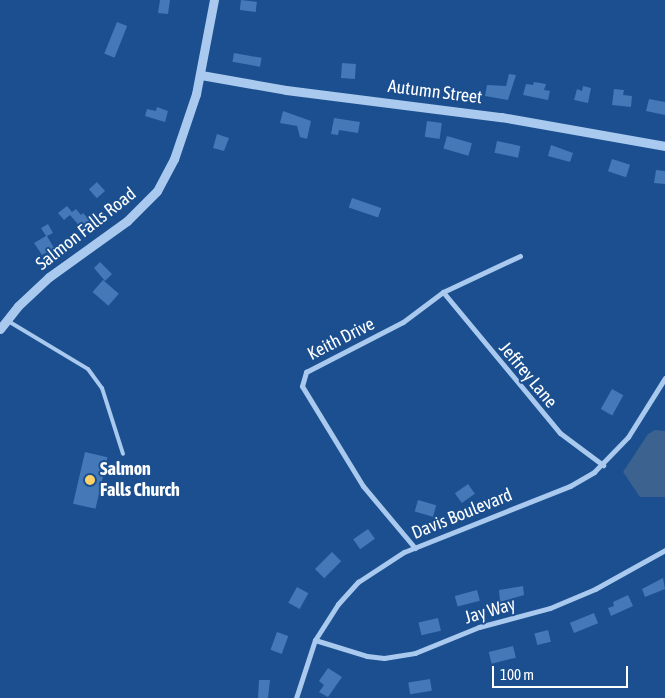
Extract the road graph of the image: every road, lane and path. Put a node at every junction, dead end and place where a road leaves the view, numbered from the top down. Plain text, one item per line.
1 (214, 0) edge
2 (201, 74) junction
3 (665, 146) edge
4 (520, 256) dead end
5 (443, 292) junction
6 (6, 320) junction
7 (0, 329) edge
8 (665, 378) edge
9 (123, 454) dead end
10 (603, 465) junction
11 (415, 548) junction
12 (665, 550) edge
13 (315, 640) junction
14 (296, 698) edge

1 - 2 street, Salmon Falls Road
2 - 3 street, Autumn Street
2 - 6 street, Salmon Falls Road
4 - 5 street, Keith Drive
5 - 10 street, Jeffrey Lane
5 - 11 street, Keith Drive
6 - 7 street, Salmon Falls Road
6 - 9 lane
8 - 10 street, Davis Boulevard
10 - 11 street, Davis Boulevard
11 - 13 street, Davis Boulevard
12 - 13 street, Jay Way
13 - 14 street, Davis Boulevard

